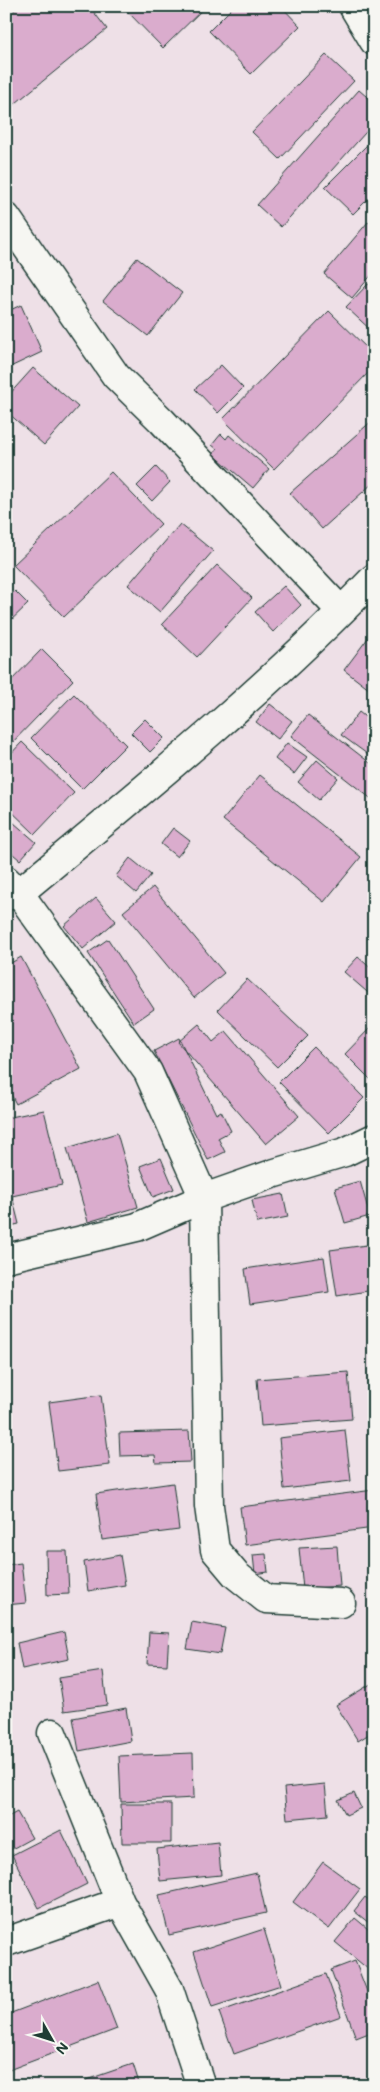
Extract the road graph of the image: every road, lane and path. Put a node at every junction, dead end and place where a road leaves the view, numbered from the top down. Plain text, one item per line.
1 (353, 6) edge
2 (374, 41) edge
3 (6, 217) edge
4 (374, 578) edge
5 (341, 611) junction
6 (10, 890) edge
7 (374, 1138) edge
8 (204, 1198) junction
9 (6, 1258) edge
10 (341, 1603) dead end
11 (52, 1733) dead end
12 (120, 1902) junction
13 (6, 1942) edge
14 (200, 2086) edge

1 - 2 street
3 - 5 street
4 - 5 street
5 - 6 street
6 - 8 street
7 - 8 street
8 - 9 street
8 - 10 street
11 - 12 street
12 - 13 street
12 - 14 street

